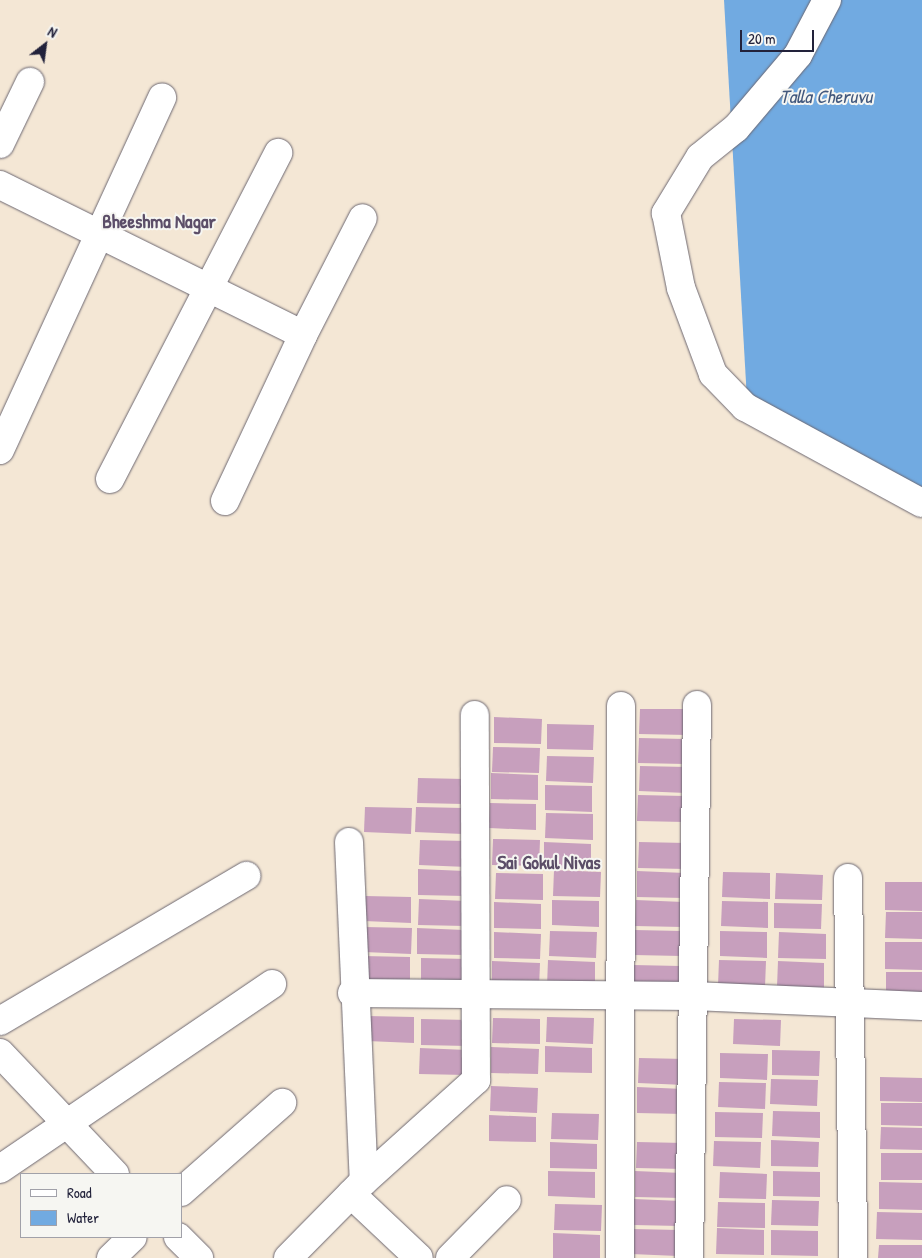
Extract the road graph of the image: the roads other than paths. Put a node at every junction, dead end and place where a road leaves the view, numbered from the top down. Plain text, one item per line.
1 (827, 0) edge
2 (30, 82) dead end
3 (162, 97) dead end
4 (0, 144) edge
5 (278, 152) dead end
6 (0, 185) edge
7 (363, 218) dead end
8 (101, 233) junction
9 (207, 288) junction
10 (303, 335) junction
11 (0, 450) edge
12 (110, 479) dead end
13 (225, 501) dead end
14 (922, 503) edge
15 (698, 705) dead end
16 (621, 706) dead end
17 (475, 715) dead end
18 (350, 842) dead end
19 (246, 876) dead end
20 (848, 878) dead end
21 (272, 984) dead end
22 (352, 994) junction
23 (476, 994) junction
24 (620, 996) junction
25 (693, 996) junction
26 (850, 1006) junction
27 (922, 1006) edge
28 (0, 1021) edge
29 (0, 1054) edge
30 (282, 1103) dead end
31 (62, 1123) junction
32 (0, 1169) edge
33 (114, 1173) edge
34 (357, 1188) junction
35 (182, 1191) edge
36 (507, 1200) dead end
37 (132, 1238) edge
38 (179, 1238) edge
39 (111, 1258) edge
40 (199, 1258) edge
41 (288, 1258) edge
42 (419, 1258) edge
43 (450, 1258) edge
44 (620, 1258) edge
45 (689, 1258) edge
46 (853, 1258) edge

1 - 14 street
2 - 4 street
3 - 8 street
5 - 9 street
6 - 8 street
7 - 10 street
8 - 9 street
8 - 11 street
9 - 10 street
9 - 12 street
10 - 13 street
15 - 25 street
16 - 24 street
17 - 23 street
18 - 22 street
19 - 28 street
20 - 26 street
21 - 31 street
22 - 23 street
22 - 34 street
23 - 24 street
23 - 34 street
24 - 25 street
24 - 44 street
25 - 26 street
25 - 45 street
26 - 27 street
26 - 46 street
29 - 31 street
30 - 35 street
31 - 32 street
31 - 33 street
34 - 41 street
34 - 42 street
36 - 43 street
37 - 39 street
38 - 40 street

